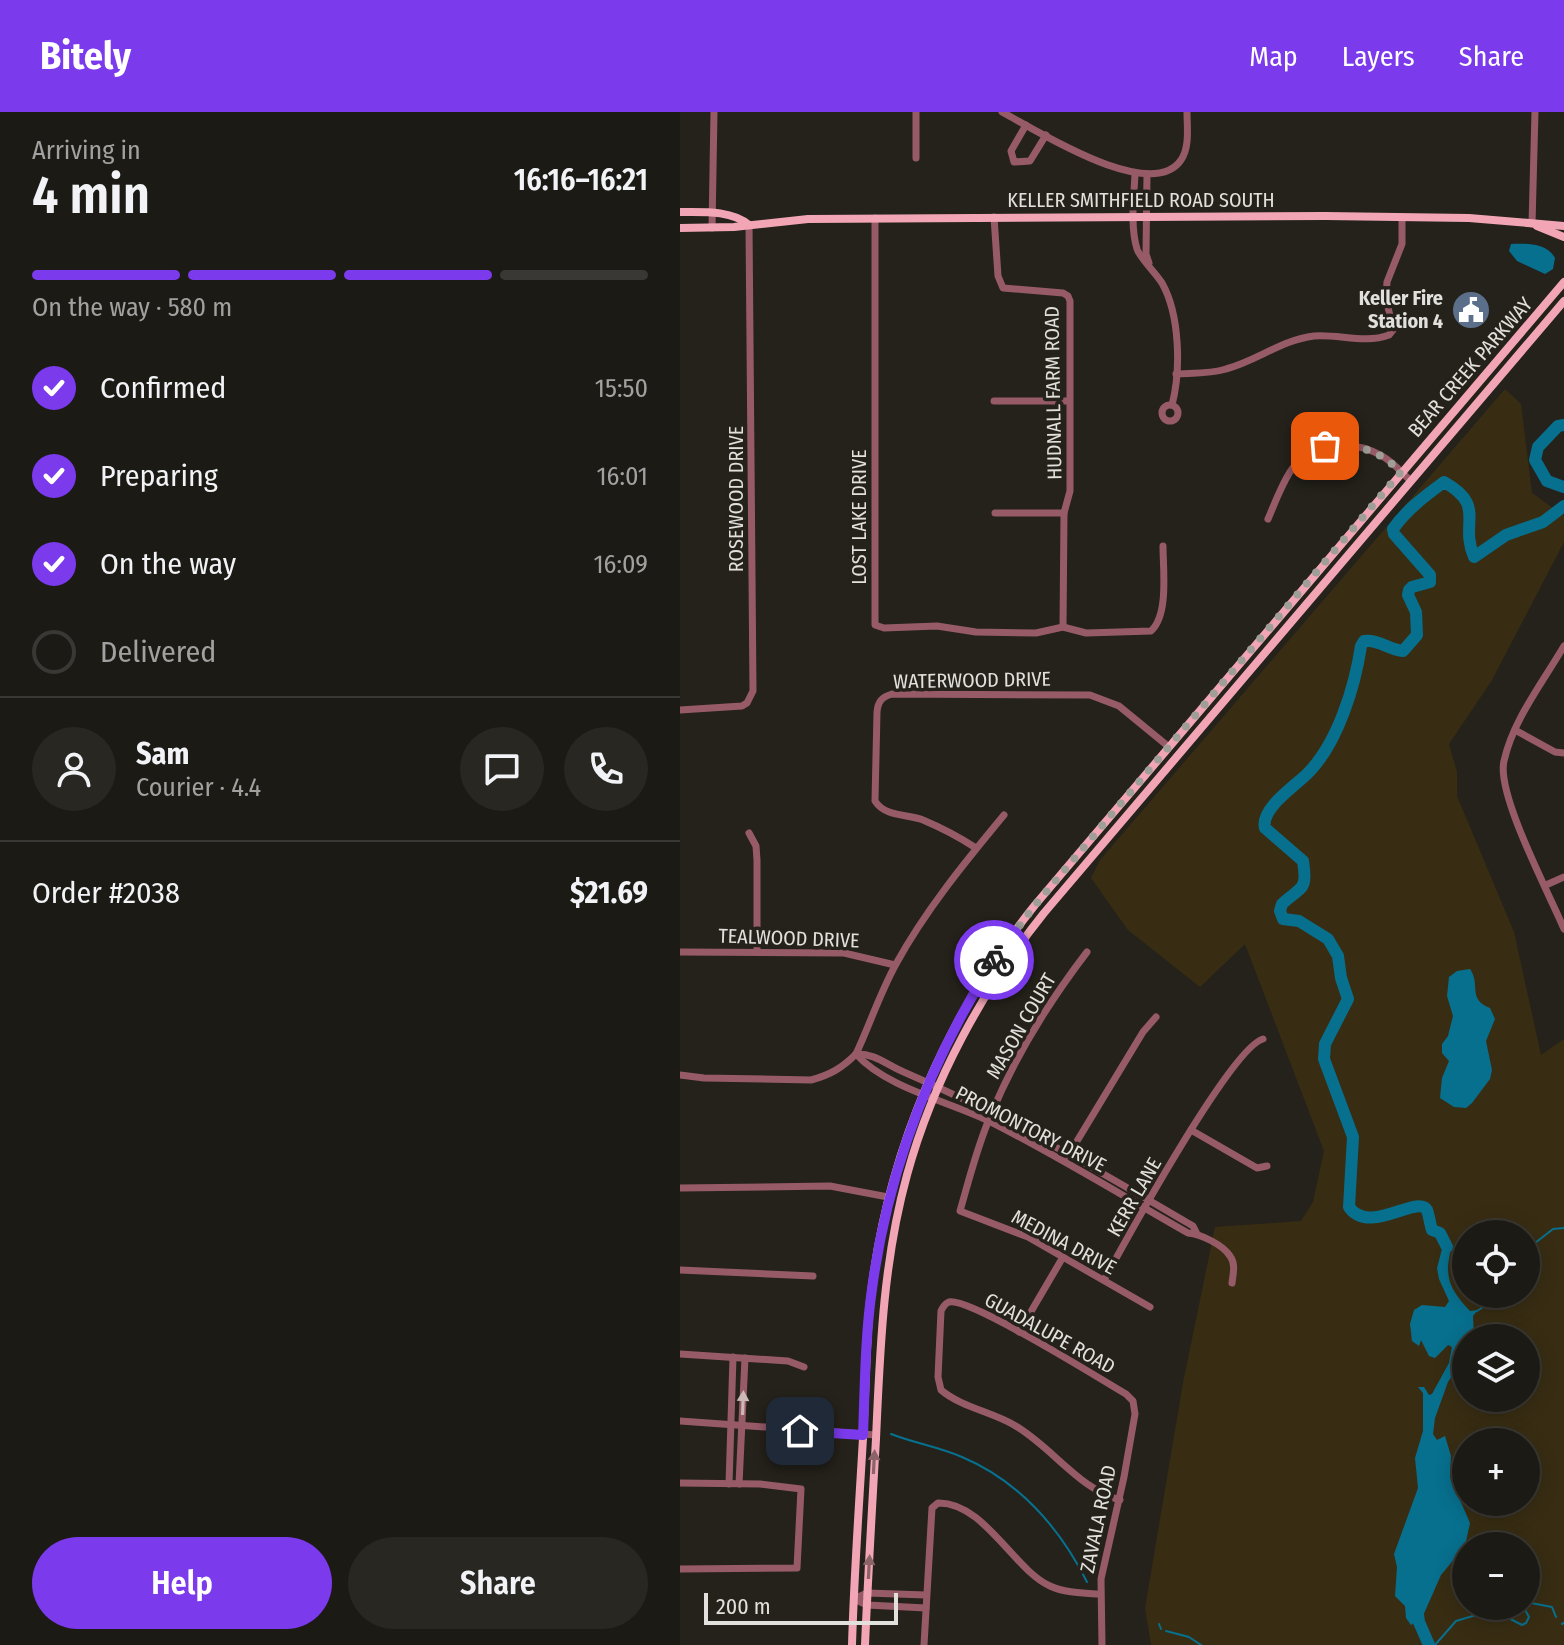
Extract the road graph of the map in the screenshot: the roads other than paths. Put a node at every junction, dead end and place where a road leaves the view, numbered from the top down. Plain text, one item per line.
1 (714, 112) edge
2 (916, 112) edge
3 (1002, 112) edge
4 (1187, 112) edge
5 (1535, 112) edge
6 (1026, 125) junction
7 (1046, 135) junction
8 (916, 158) dead end
9 (1135, 174) junction
10 (1147, 174) junction
11 (680, 212) edge
12 (713, 213) junction
13 (994, 217) junction
14 (1134, 217) junction
15 (1147, 217) junction
16 (1402, 217) junction
17 (875, 218) junction
18 (1532, 224) junction
19 (749, 225) junction
20 (1564, 226) edge
21 (680, 228) edge
22 (712, 228) junction
23 (1564, 237) edge
24 (1149, 263) junction
25 (1564, 282) edge
26 (1564, 301) edge
27 (1538, 312) junction
28 (1548, 320) junction
29 (1494, 363) junction
30 (1503, 371) junction
31 (1176, 374) junction
32 (994, 401) dead end
33 (1069, 401) junction
34 (1461, 401) junction
35 (1172, 405) dead end
36 (1471, 410) junction
37 (1401, 472) junction
38 (1410, 480) junction
39 (995, 513) dead end
40 (1064, 513) junction
41 (1268, 519) dead end
42 (1163, 546) dead end
43 (1063, 627) junction
44 (1564, 646) edge
45 (680, 710) edge
46 (1515, 730) junction
47 (1169, 747) junction
48 (1564, 753) edge
49 (1004, 815) dead end
50 (749, 833) dead end
51 (976, 848) junction
52 (1564, 877) edge
53 (1546, 885) junction
54 (1564, 929) edge
55 (757, 951) junction
56 (680, 952) edge
57 (1087, 952) dead end
58 (895, 965) junction
59 (1156, 1017) dead end
60 (1263, 1039) dead end
61 (856, 1054) junction
62 (900, 1071) junction
63 (680, 1075) edge
64 (895, 1080) junction
65 (928, 1083) junction
66 (940, 1088) junction
67 (924, 1093) junction
68 (935, 1098) junction
69 (965, 1100) junction
70 (961, 1110) junction
71 (992, 1112) junction
72 (988, 1121) junction
73 (1191, 1130) junction
74 (1067, 1158) junction
75 (1267, 1166) dead end
76 (680, 1188) edge
77 (888, 1197) junction
78 (1148, 1205) junction
79 (960, 1211) joint
80 (1063, 1257) junction
81 (680, 1270) edge
82 (813, 1276) dead end
83 (1104, 1280) junction
84 (1232, 1283) dead end
85 (1150, 1307) dead end
86 (1019, 1332) junction
87 (680, 1354) edge
88 (733, 1357) junction
89 (745, 1358) junction
90 (804, 1367) dead end
91 (1133, 1401) joint
92 (680, 1421) edge
93 (731, 1426) junction
94 (742, 1427) junction
95 (863, 1435) junction
96 (876, 1435) junction
97 (680, 1483) edge
98 (729, 1484) junction
99 (739, 1484) junction
100 (1120, 1500) junction
101 (680, 1569) edge
102 (867, 1593) junction
103 (1099, 1594) junction
104 (926, 1595) junction
105 (854, 1599) junction
106 (867, 1605) junction
107 (926, 1608) junction
108 (852, 1645) edge
109 (865, 1645) edge
110 (924, 1645) edge
111 (1102, 1645) edge

1 - 12 street
2 - 8 street
3 - 6 street
4 - 10 street
5 - 18 street
6 - 7 street
6 - 7 street
7 - 9 street
9 - 10 street
9 - 14 street
10 - 15 street
11 - 12 main road, KELLER SMITHFIELD ROAD SOUTH
12 - 19 main road, KELLER SMITHFIELD ROAD SOUTH
12 - 22 street
13 - 14 main road, KELLER SMITHFIELD ROAD SOUTH
13 - 17 main road, KELLER SMITHFIELD ROAD SOUTH
13 - 33 street, HUDNALL FARM ROAD
14 - 15 main road, KELLER SMITHFIELD ROAD SOUTH
14 - 24 street
15 - 16 main road, KELLER SMITHFIELD ROAD SOUTH
15 - 24 street
16 - 18 main road, KELLER SMITHFIELD ROAD SOUTH
16 - 31 street
17 - 19 main road, KELLER SMITHFIELD ROAD SOUTH
17 - 43 street, LOST LAKE DRIVE
18 - 20 main road, KELLER SMITHFIELD ROAD SOUTH
18 - 23 main road, KELLER SMITHFIELD ROAD SOUTH
19 - 22 main road, KELLER SMITHFIELD ROAD SOUTH
19 - 45 street, ROSEWOOD DRIVE
21 - 22 main road, KELLER SMITHFIELD ROAD SOUTH
24 - 31 street
25 - 27 main road, BEAR CREEK PARKWAY
26 - 28 main road, BEAR CREEK PARKWAY
27 - 28 main road
27 - 29 main road, BEAR CREEK PARKWAY
28 - 30 main road, BEAR CREEK PARKWAY
29 - 30 main road
29 - 34 main road, BEAR CREEK PARKWAY
30 - 36 main road, BEAR CREEK PARKWAY
31 - 35 street
32 - 33 street
33 - 40 street, HUDNALL FARM ROAD
34 - 36 main road
34 - 37 main road, BEAR CREEK PARKWAY
36 - 38 main road, BEAR CREEK PARKWAY
37 - 38 street
37 - 41 street
37 - 47 main road, BEAR CREEK PARKWAY
38 - 66 main road, BEAR CREEK PARKWAY
39 - 40 street
40 - 43 street, HUDNALL FARM ROAD
42 - 43 street
44 - 46 street
46 - 48 street
46 - 53 street
47 - 51 street, WATERWOOD DRIVE
47 - 65 main road, BEAR CREEK PARKWAY
49 - 51 street
50 - 55 street
51 - 58 street
52 - 53 street
53 - 54 street
55 - 56 street, TEALWOOD DRIVE
55 - 58 street, TEALWOOD DRIVE
57 - 71 street, MASON COURT
58 - 61 street
59 - 74 street
60 - 73 street, KERR LANE
61 - 62 street, PROMONTORY DRIVE
61 - 63 street
61 - 64 street, PROMONTORY DRIVE
62 - 64 street
62 - 65 street, PROMONTORY DRIVE
64 - 67 street, PROMONTORY DRIVE
65 - 66 street, PROMONTORY DRIVE
65 - 67 main road, BEAR CREEK PARKWAY
66 - 68 main road, BEAR CREEK PARKWAY
66 - 69 street, PROMONTORY DRIVE
67 - 68 street, PROMONTORY DRIVE
67 - 77 main road, BEAR CREEK PARKWAY
68 - 70 street, PROMONTORY DRIVE
68 - 96 main road, BEAR CREEK PARKWAY
69 - 70 street
69 - 71 street, PROMONTORY DRIVE
70 - 72 street, PROMONTORY DRIVE
71 - 72 street, MASON COURT
71 - 74 street, PROMONTORY DRIVE
72 - 74 street, PROMONTORY DRIVE
72 - 79 street, MASON COURT
73 - 75 street
73 - 78 street, KERR LANE
74 - 78 street, PROMONTORY DRIVE
76 - 77 street
77 - 95 main road, BEAR CREEK PARKWAY
78 - 83 street, KERR LANE
78 - 84 street, PROMONTORY DRIVE
79 - 80 street, MEDINA DRIVE
80 - 83 street, MEDINA DRIVE
80 - 86 street
81 - 82 street
83 - 85 street, MEDINA DRIVE
86 - 91 street, GUADALUPE ROAD
86 - 100 street, GUADALUPE ROAD
87 - 88 street
88 - 89 street
88 - 93 street
89 - 90 street
94 -> 89 street
91 - 100 street, ZAVALA ROAD
92 - 93 street
93 - 94 street
93 - 98 street
94 - 95 street
94 - 99 street
95 - 96 street
95 - 105 main road, BEAR CREEK PARKWAY
102 -> 96 main road, BEAR CREEK PARKWAY
97 - 98 street
98 - 99 street
99 - 101 street
100 - 103 street, ZAVALA ROAD
102 - 104 street
102 - 105 street
102 - 106 main road, BEAR CREEK PARKWAY
103 - 104 street
103 - 111 street, ZAVALA ROAD
104 - 107 street
105 - 106 street
105 - 108 main road, BEAR CREEK PARKWAY
106 - 107 street
106 - 109 main road, BEAR CREEK PARKWAY
107 - 110 street

